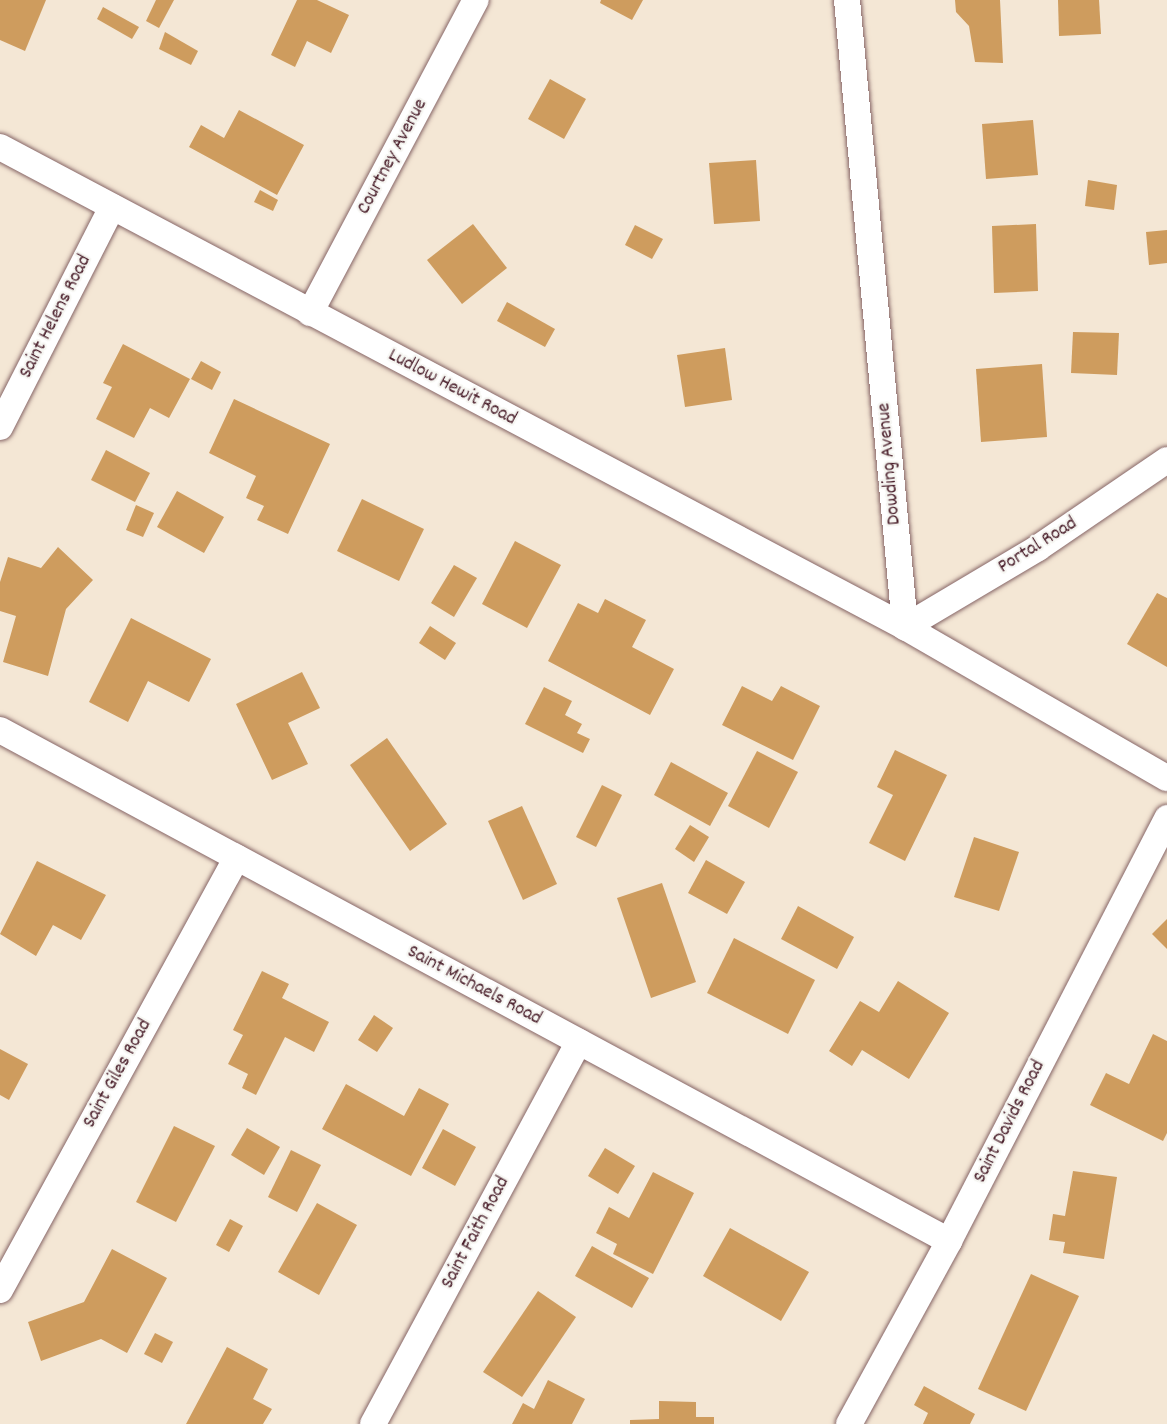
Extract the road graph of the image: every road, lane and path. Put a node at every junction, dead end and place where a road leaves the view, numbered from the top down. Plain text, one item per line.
1 (476, 0) edge
2 (847, 0) edge
3 (0, 147) edge
4 (112, 207) junction
5 (310, 314) junction
6 (0, 427) edge
7 (1167, 460) edge
8 (905, 627) junction
9 (0, 730) edge
10 (1167, 778) edge
11 (1167, 818) edge
12 (237, 858) junction
13 (579, 1042) junction
14 (949, 1241) junction
15 (0, 1290) edge
16 (373, 1424) edge
17 (849, 1424) edge

1 - 5 street, Courtney Avenue
2 - 8 street, Dowding Avenue
3 - 4 street, Ludlow Hewit Road
4 - 5 street, Ludlow Hewit Road
4 - 6 street, Saint Helens Road
5 - 8 street, Ludlow Hewit Road
7 - 8 street, Portal Road
8 - 10 street
9 - 12 street, Saint Michaels Road
11 - 14 street, Saint Davids Road
12 - 13 street, Saint Michaels Road
12 - 15 street, Saint Giles Road
13 - 14 street, Saint Michaels Road
13 - 16 street, Saint Faith Road
14 - 17 street, Saint Davids Road

